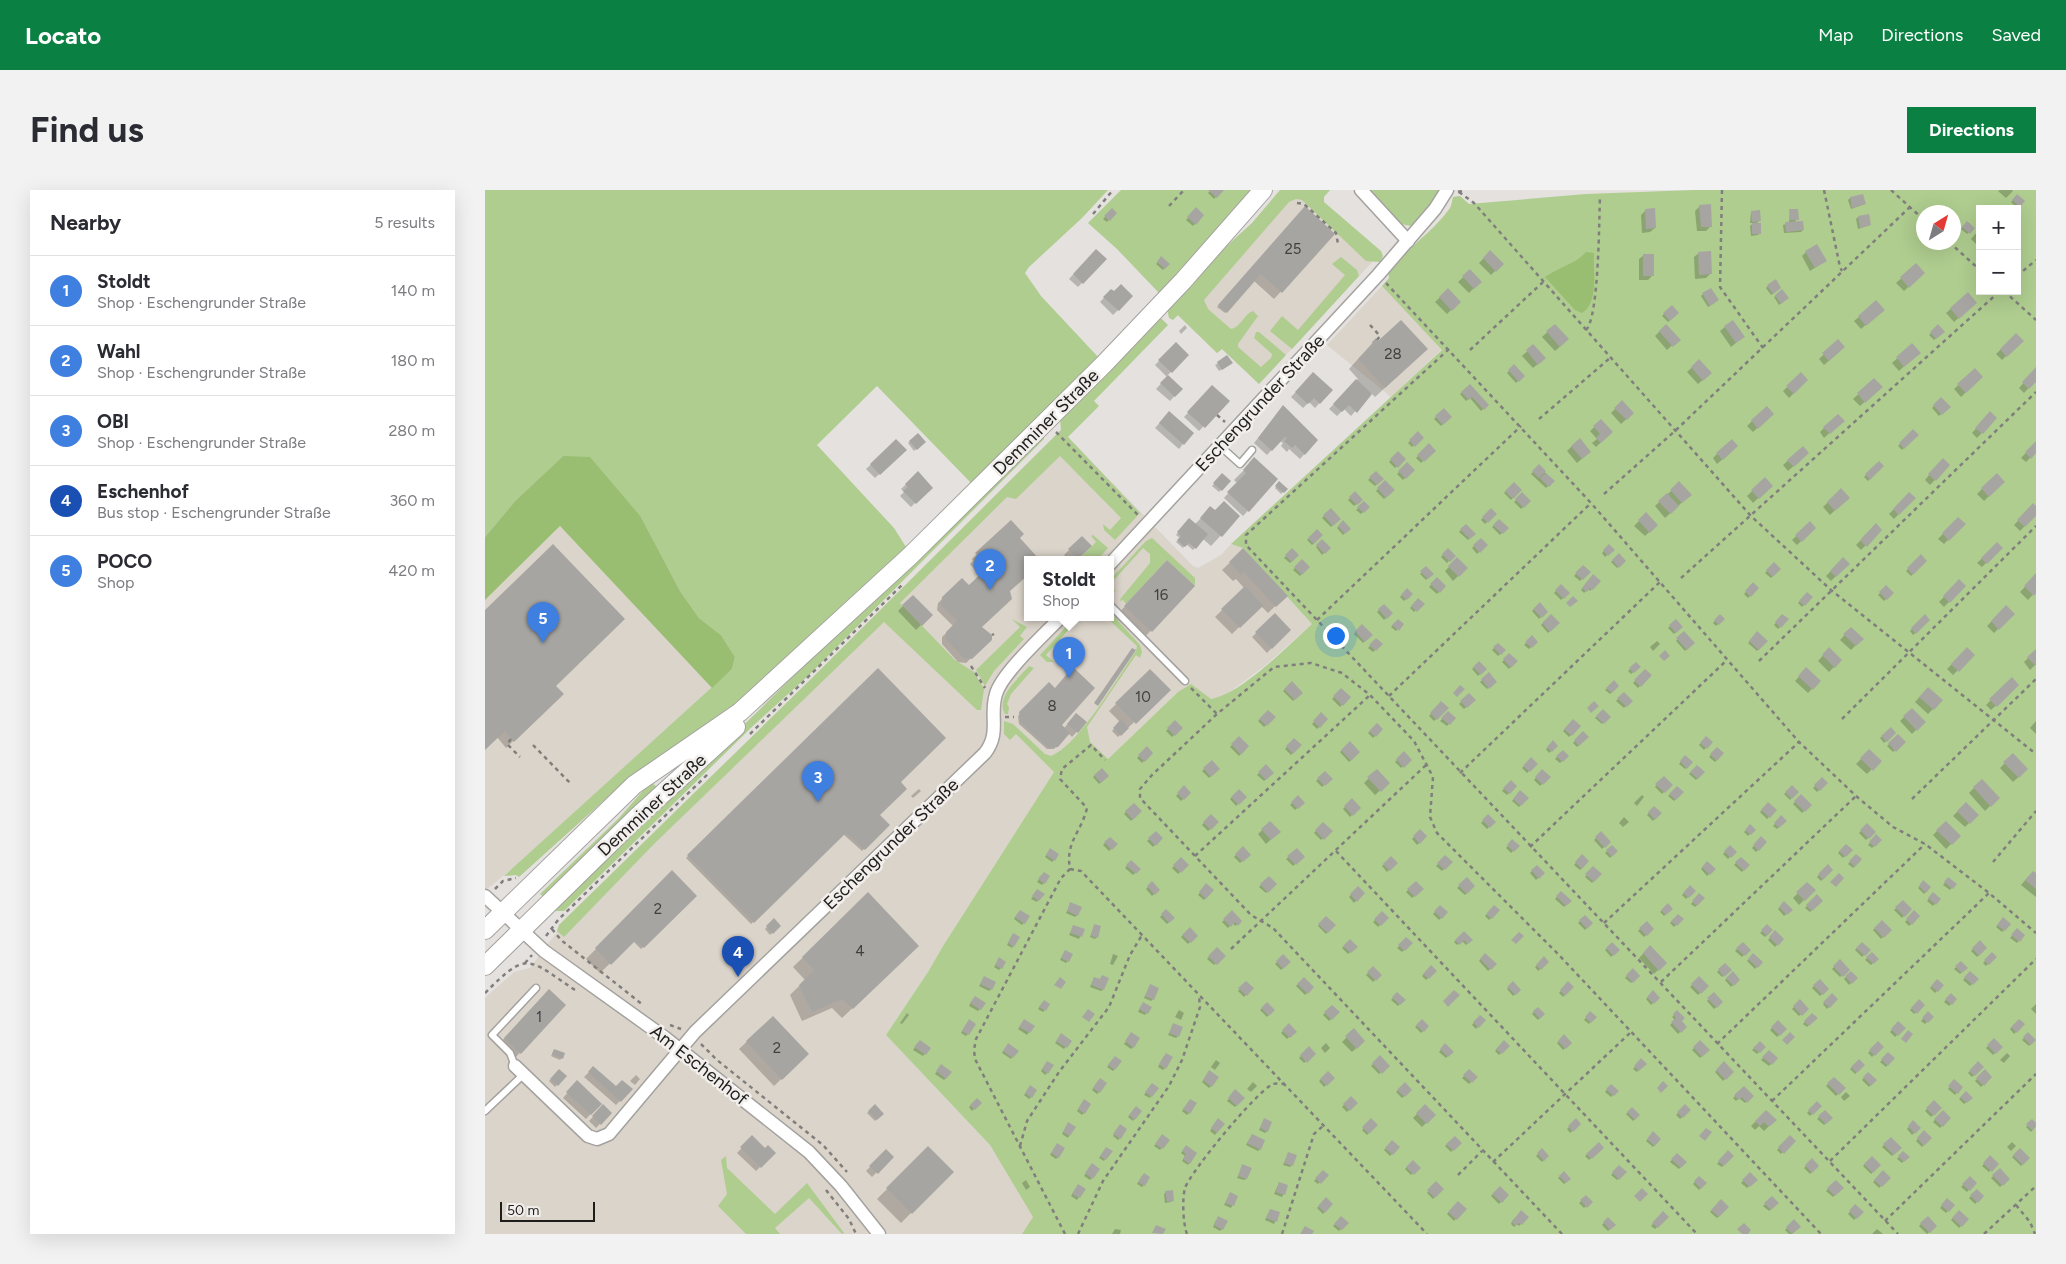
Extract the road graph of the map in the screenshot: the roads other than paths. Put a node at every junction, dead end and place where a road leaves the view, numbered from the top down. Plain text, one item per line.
1 (1263, 190) edge
2 (1361, 190) edge
3 (1453, 191) edge
4 (1407, 241) junction
5 (1220, 446) junction
6 (1252, 450) dead end
7 (1114, 560) edge
8 (1114, 609) edge
9 (1057, 621) edge
10 (818, 642) junction
11 (1185, 681) road end
12 (485, 896) edge
13 (503, 912) junction
14 (485, 930) edge
15 (521, 930) junction
16 (485, 966) edge
17 (536, 988) dead end
18 (681, 1050) junction
19 (519, 1070) junction
20 (485, 1111) edge
21 (879, 1234) edge

1 - 10 main road, Demminer Straße
2 - 4 street
3 - 4 street, Eschengrunder Straße
4 - 5 street, Eschengrunder Straße
5 - 6 lane
5 - 7 street, Eschengrunder Straße
8 - 11 lane
9 - 18 street, Eschengrunder Straße
10 - 13 main road, Demminer Straße
10 - 15 main road, Demminer Straße
12 - 13 street
13 - 14 main road, Demminer Straße
13 - 15 street, Am Eschenhof
15 - 16 main road, Demminer Straße
15 - 18 street, Am Eschenhof
17 - 19 lane
18 - 19 street, Eschengrunder Straße
18 - 21 street, Am Eschenhof
19 - 20 lane

